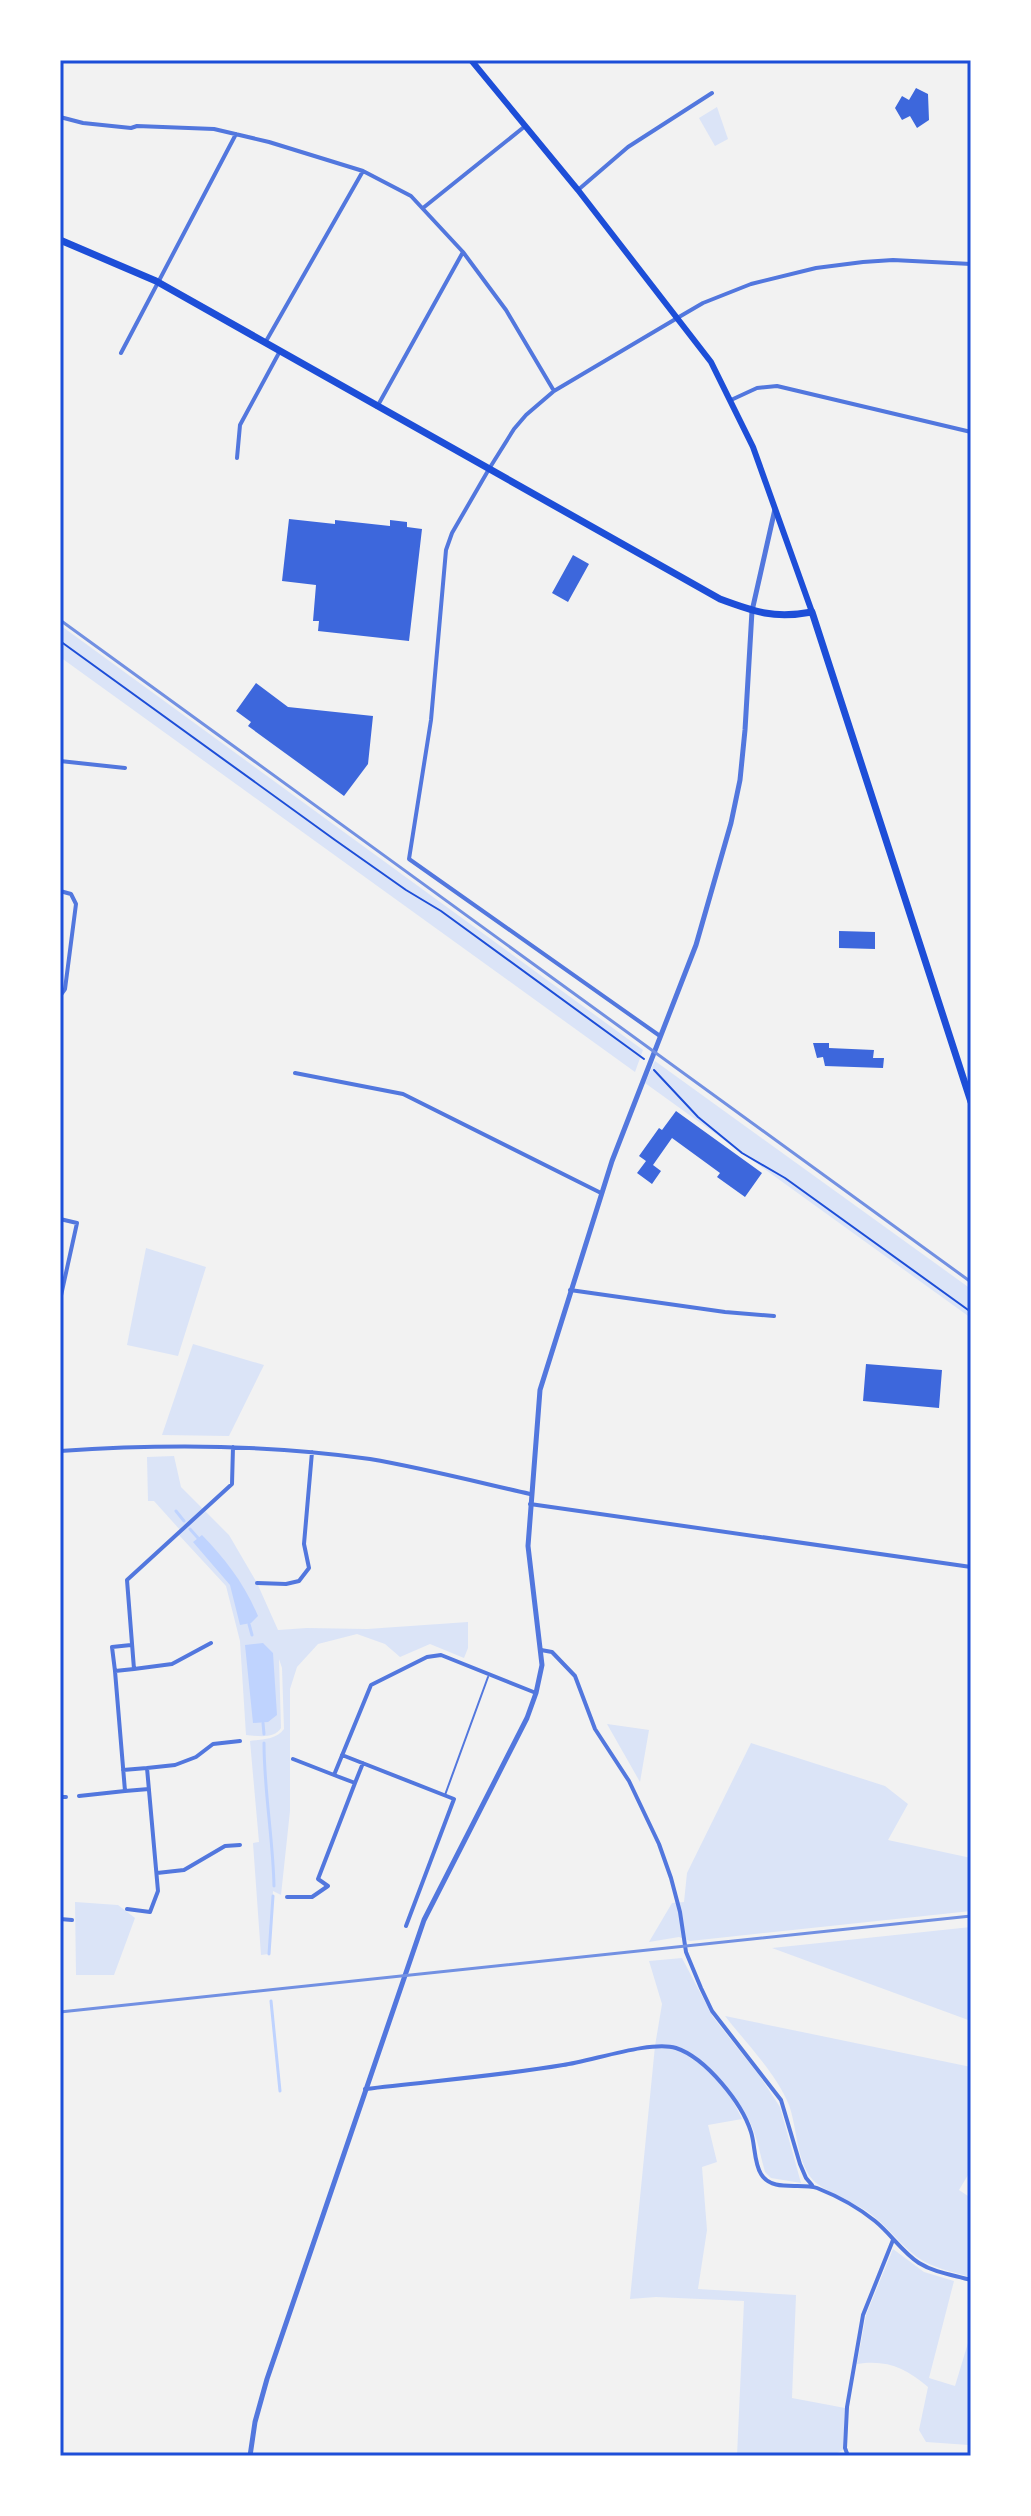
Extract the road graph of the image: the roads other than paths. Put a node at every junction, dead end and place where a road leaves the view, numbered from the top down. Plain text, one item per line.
1 (471, 60) edge
2 (712, 93) dead end
3 (60, 117) edge
4 (525, 126) junction
5 (236, 134) junction
6 (363, 171) junction
7 (578, 190) junction
8 (423, 208) junction
9 (60, 240) edge
10 (463, 252) junction
11 (971, 264) edge
12 (156, 281) junction
13 (679, 317) junction
14 (265, 343) junction
15 (280, 351) junction
16 (121, 353) dead end
17 (554, 391) junction
18 (731, 400) junction
19 (377, 407) junction
20 (971, 432) edge
21 (237, 458) dead end
22 (489, 469) junction
23 (775, 506) junction
24 (752, 611) junction
25 (812, 612) junction
26 (60, 761) edge
27 (125, 768) dead end
28 (60, 891) edge
29 (60, 996) edge
30 (660, 1036) junction
31 (295, 1073) dead end
32 (969, 1089) edge
33 (971, 1102) edge
34 (601, 1193) junction
35 (60, 1219) edge
36 (570, 1290) junction
37 (60, 1300) edge
38 (774, 1316) dead end
39 (233, 1447) junction
40 (60, 1451) edge
41 (312, 1452) junction
42 (530, 1494) junction
43 (530, 1504) junction
44 (971, 1567) edge
45 (257, 1583) dead end
46 (211, 1643) dead end
47 (131, 1645) junction
48 (541, 1650) junction
49 (134, 1669) junction
50 (115, 1671) junction
51 (489, 1676) junction
52 (536, 1693) junction
53 (240, 1741) dead end
54 (342, 1755) junction
55 (293, 1759) dead end
56 (363, 1763) junction
57 (147, 1768) junction
58 (123, 1770) junction
59 (334, 1775) junction
60 (355, 1783) junction
61 (149, 1789) junction
62 (125, 1791) junction
63 (445, 1795) junction
64 (79, 1796) dead end
65 (240, 1845) dead end
66 (157, 1873) junction
67 (287, 1897) dead end
68 (127, 1909) dead end
69 (60, 1919) edge
70 (72, 1920) dead end
71 (406, 1926) dead end
72 (365, 2089) junction
73 (814, 2187) junction
74 (893, 2240) junction
75 (971, 2280) edge
76 (250, 2456) edge
77 (848, 2456) edge

1 - 4 main road
2 - 7 street
3 - 5 street
4 - 7 main road
4 - 8 street
5 - 6 street
5 - 12 street
6 - 8 street
6 - 14 street
7 - 13 main road
8 - 10 street
9 - 12 main road
10 - 17 street
10 - 19 street
11 - 13 street
12 - 14 main road
12 - 16 street
13 - 17 street
13 - 18 main road
14 - 15 main road
15 - 19 main road
15 - 21 street
17 - 22 street
18 - 20 street
18 - 23 main road
19 - 22 main road
22 - 24 main road
22 - 30 street
23 - 24 street
23 - 25 main road
24 - 25 main road
24 - 30 street
25 - 32 main road
26 - 27 street
28 - 29 street
30 - 34 street
31 - 34 street
32 - 33 main road
34 - 36 street
35 - 37 street
36 - 38 street
36 - 42 street
39 - 40 street
39 - 41 street
39 - 47 street
41 - 42 street
41 - 45 street
42 - 43 street
43 - 44 street
43 - 48 street
46 - 49 street
47 - 49 street
47 - 50 street
48 - 52 street
48 - 73 street
49 - 50 street
50 - 58 street
51 - 52 street
51 - 54 street
51 - 63 lane
52 - 72 street
53 - 57 street
54 - 56 street
54 - 59 street
55 - 59 street
56 - 60 street
56 - 63 street
57 - 58 street
57 - 61 street
58 - 62 street
59 - 60 street
60 - 67 street
61 - 62 street
61 - 66 street
62 - 64 street
63 - 71 street
65 - 66 street
66 - 68 street
69 - 70 street
72 - 73 street
72 - 76 street
73 - 74 street
74 - 75 street
74 - 77 street

